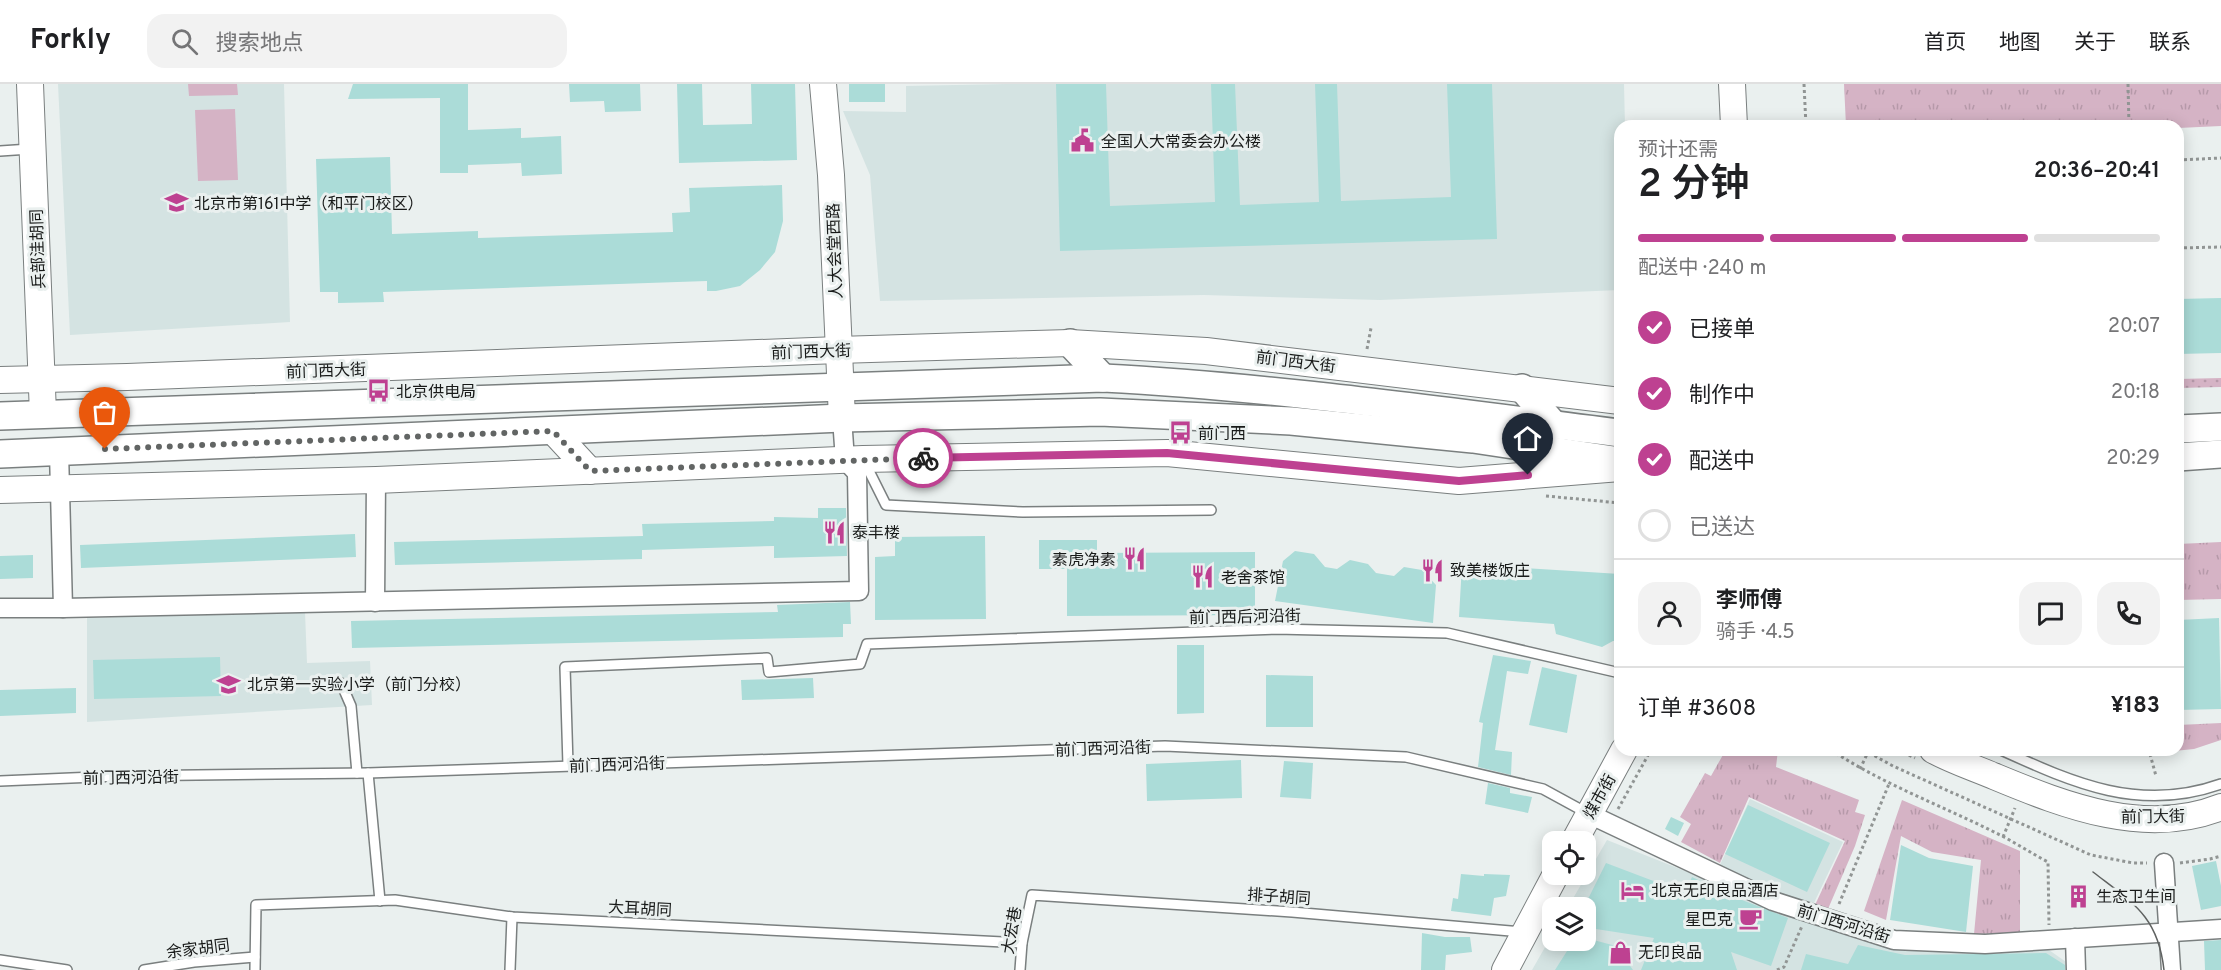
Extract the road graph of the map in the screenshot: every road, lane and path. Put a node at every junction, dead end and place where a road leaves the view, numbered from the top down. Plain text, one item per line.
1 (30, 84) edge
2 (823, 84) edge
3 (1732, 84) edge
4 (1804, 84) edge
5 (2128, 84) edge
6 (1734, 120) edge
7 (1806, 120) edge
8 (2129, 120) edge
9 (33, 149) junction
10 (0, 151) edge
11 (2221, 158) edge
12 (2184, 160) edge
13 (2221, 247) edge
14 (2184, 248) edge
15 (1070, 343) junction
16 (838, 350) junction
17 (1103, 378) junction
18 (42, 379) junction
19 (0, 380) edge
20 (839, 386) junction
21 (1522, 388) junction
22 (1614, 400) edge
23 (43, 414) junction
24 (0, 416) edge
25 (842, 418) junction
26 (1554, 425) junction
27 (2221, 427) edge
28 (2184, 429) edge
29 (553, 431) junction
30 (1614, 432) edge
31 (59, 451) junction
32 (0, 454) edge
33 (2221, 454) edge
34 (2184, 456) edge
35 (854, 459) junction
36 (1614, 460) edge
37 (1614, 468) edge
38 (590, 471) junction
39 (376, 480) junction
40 (60, 487) junction
41 (0, 490) edge
42 (1538, 496) dead end
43 (1614, 502) edge
44 (1211, 510) dead end
45 (375, 602) junction
46 (0, 608) edge
47 (63, 608) junction
48 (1614, 672) edge
49 (341, 683) dead end
50 (1621, 756) edge
51 (1840, 756) edge
52 (1866, 756) edge
53 (1877, 756) edge
54 (1947, 756) edge
55 (2015, 756) edge
56 (2151, 756) edge
57 (568, 765) junction
58 (1860, 769) junction
59 (357, 773) junction
60 (368, 773) junction
61 (2156, 776) dead end
62 (0, 781) edge
63 (1889, 784) junction
64 (2221, 784) edge
65 (2017, 803) dead end
66 (2221, 807) edge
67 (1589, 814) junction
68 (2010, 820) junction
69 (1580, 831) edge
70 (2003, 837) junction
71 (2221, 856) edge
72 (2164, 863) junction
73 (1550, 885) edge
74 (1032, 895) joint
75 (380, 901) junction
76 (1822, 916) junction
77 (512, 917) junction
78 (2221, 929) edge
79 (1524, 932) junction
80 (2170, 932) junction
81 (2074, 938) junction
82 (2049, 940) junction
83 (1022, 943) junction
84 (255, 957) junction
85 (0, 960) edge
86 (66, 970) edge
87 (144, 970) edge
88 (255, 970) edge
89 (510, 970) edge
90 (1020, 970) edge
91 (1506, 970) edge
92 (1777, 970) edge
93 (2076, 970) edge
94 (2171, 970) edge

1 - 9 street, 兵部洼胡同
2 - 16 street, 人大会堂西路
3 - 6 street
4 - 7 path
5 - 8 path
9 - 10 lane
9 - 18 street, 兵部洼胡同
11 - 12 path
13 - 14 path
15 - 16 street, 前门西大街
15 - 17 main road
15 - 21 street, 前门西大街
16 - 18 street, 前门西大街
16 - 20 street, 人大会堂西路
17 - 20 main road, 前门西大街
17 - 26 main road, 前门西大街
18 - 19 street, 前门西大街
18 - 23 street, 兵部洼胡同
20 - 23 main road, 前门西大街
20 - 25 street, 人大会堂西路
21 - 22 street, 前门西大街
21 - 26 main road
23 - 24 main road, 前门西大街
25 - 29 main road
25 - 35 street
25 - 36 main road
26 - 30 main road, 前门西大街
27 - 28 main road
29 - 31 main road
29 - 38 street
31 - 32 main road
31 - 40 street
33 - 34 main road
35 - 37 street
35 - 38 street
35 - 44 lane
35 - 45 street
38 - 39 street
39 - 40 street
39 - 45 street
40 - 41 street
40 - 47 street
42 - 43 path
45 - 47 street
46 - 47 street
48 - 57 lane, 前门西后河沿街
49 - 59 lane
50 - 67 street, 煤市街
51 - 58 path
52 - 58 path
53 - 68 path
54 - 66 street, 前门大街
55 - 64 lane
56 - 61 path
57 - 60 lane, 前门西河沿街
57 - 67 lane, 前门西河沿街
58 - 63 path
59 - 60 lane, 前门西河沿街
59 - 62 lane, 前门西河沿街
60 - 75 lane
63 - 70 path
63 - 76 path
65 - 68 path
67 - 69 street, 煤市街
67 - 76 street, 前门西河沿街
68 - 70 path
68 - 72 path
70 - 82 path
71 - 72 path
72 - 80 street
73 - 79 street
74 - 79 lane, 排子胡同
74 - 83 lane, 大宏巷
75 - 77 lane, 大耳胡同
75 - 84 lane, 大耳胡同
76 - 82 street, 前门西河沿街
76 - 92 path
77 - 83 lane, 大耳胡同
77 - 89 lane
78 - 80 street, 前门西河沿街
79 - 91 street
80 - 81 street, 前门西河沿街
80 - 94 street
81 - 82 street, 前门西河沿街
81 - 93 street
83 - 90 lane, 大宏巷
84 - 87 lane, 余家胡同
84 - 88 lane
85 - 86 lane

